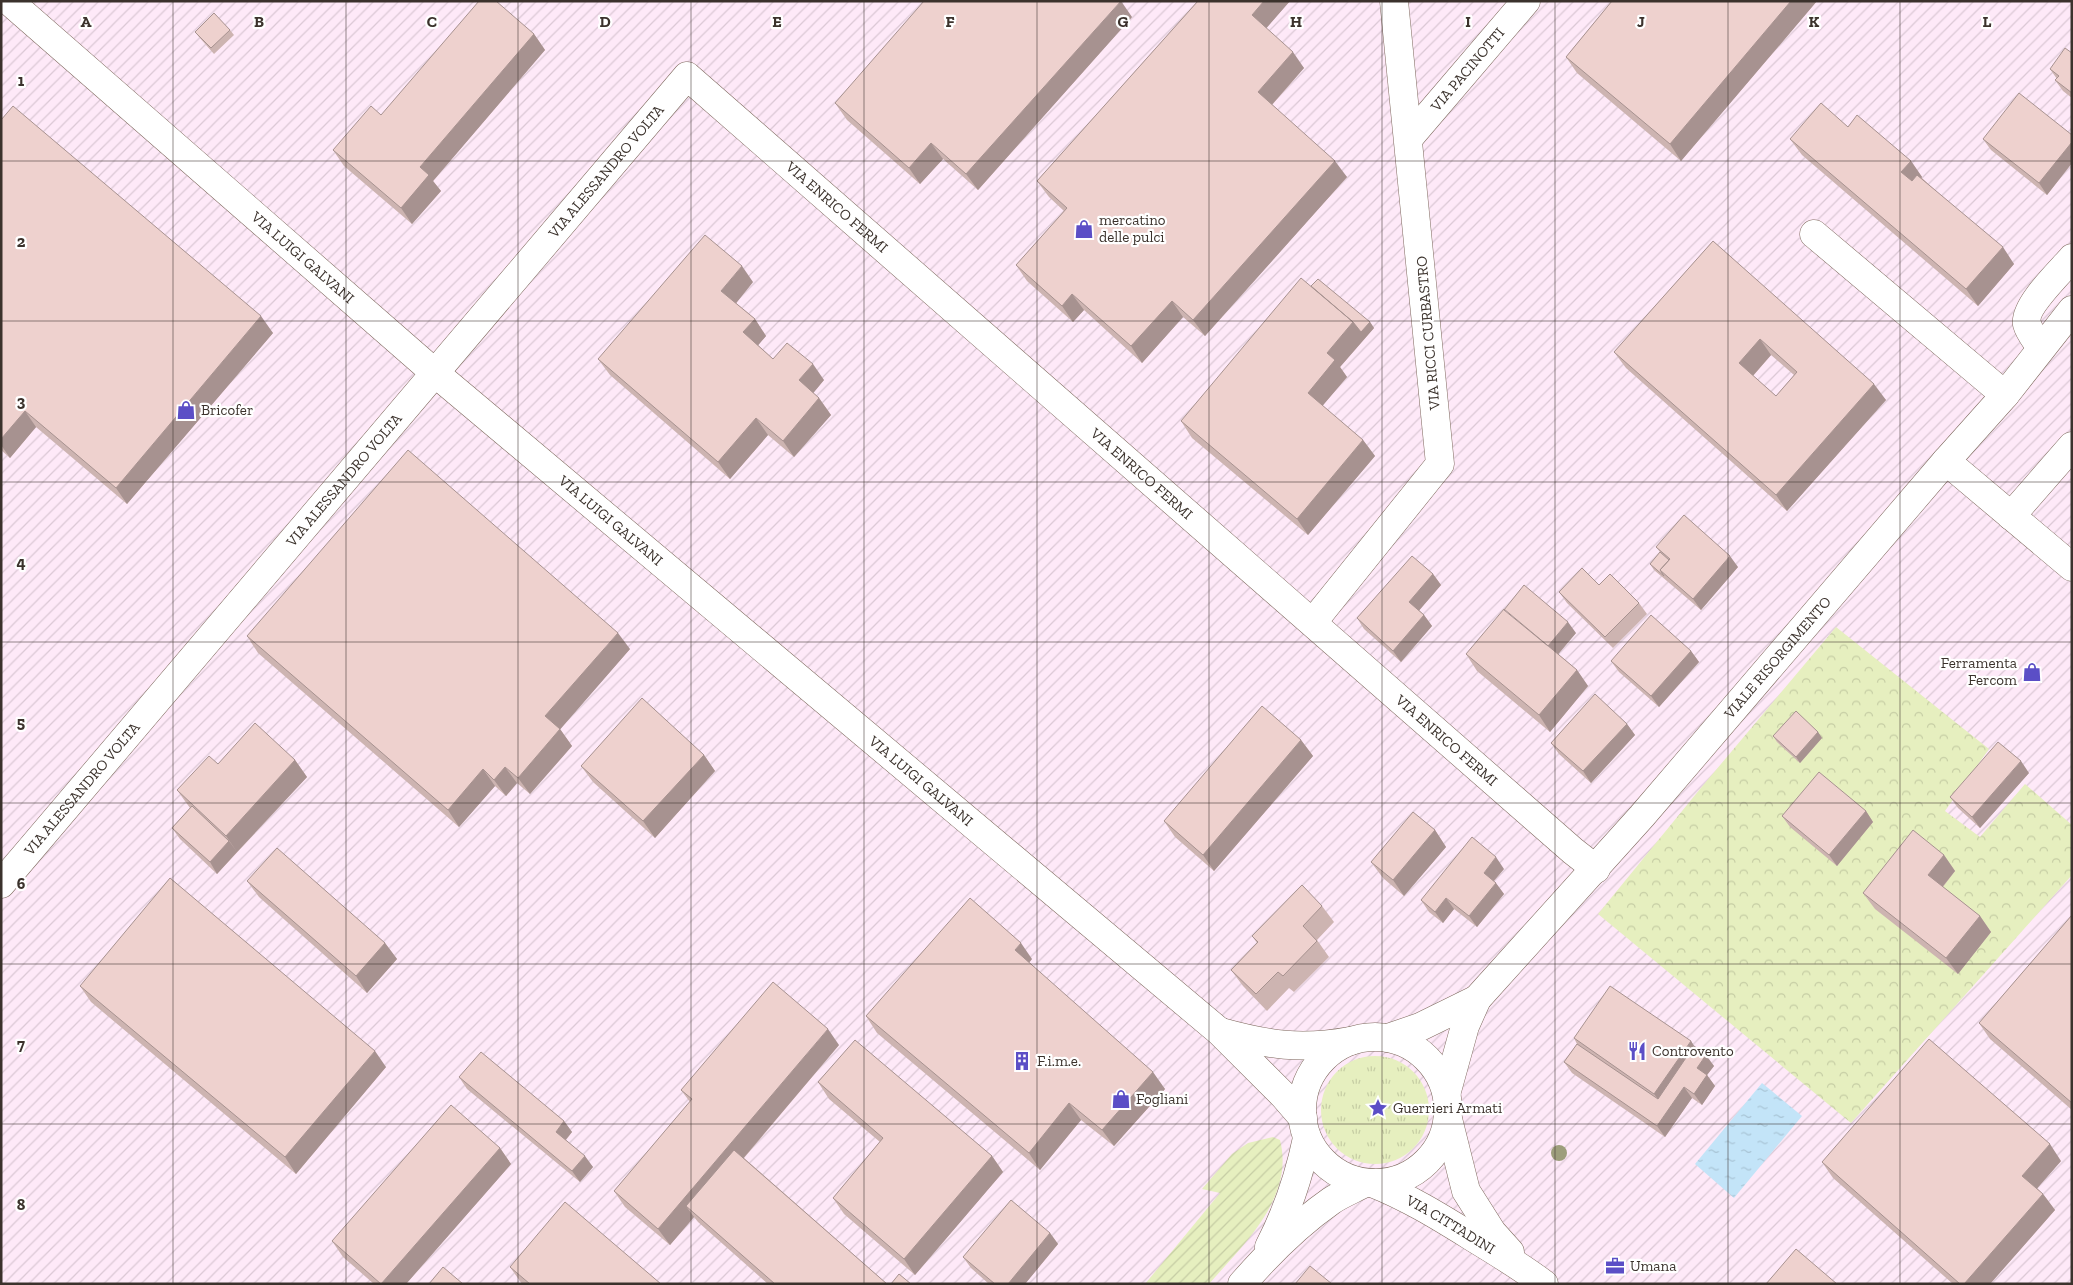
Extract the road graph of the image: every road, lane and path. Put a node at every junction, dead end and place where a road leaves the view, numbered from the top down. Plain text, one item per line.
1 (9, 1) edge
2 (1394, 1) edge
3 (1526, 1) edge
4 (687, 76) joint
5 (1409, 138) junction
6 (1814, 234) dead end
7 (2072, 258) edge
8 (2072, 310) edge
9 (2041, 348) junction
10 (435, 373) junction
11 (2005, 395) junction
12 (2072, 446) edge
13 (1946, 461) junction
14 (2011, 516) junction
15 (2072, 567) edge
16 (1313, 622) junction
17 (1596, 869) junction
18 (1, 884) edge
19 (1477, 999) junction
20 (1220, 1032) junction
21 (1388, 1038) junction
22 (1350, 1041) junction
23 (1447, 1091) junction
24 (1448, 1119) junction
25 (1305, 1128) junction
26 (1369, 1183) junction
27 (1262, 1261) junction
28 (1535, 1277) edge
29 (1242, 1284) edge

1 - 10 street, VIA LUIGI GALVANI
2 - 5 street, VIA RICCI CURBASTRO
3 - 5 street, VIA PACINOTTI
4 - 10 street, VIA ALESSANDRO VOLTA
4 - 16 street, VIA ENRICO FERMI
5 - 16 street, VIA RICCI CURBASTRO
6 - 11 street
7 - 9 street
8 - 9 street, VIALE RISORGIMENTO
9 - 11 street, VIALE RISORGIMENTO
10 - 18 street, VIA ALESSANDRO VOLTA
10 - 20 street, VIA LUIGI GALVANI
11 - 13 street, VIALE RISORGIMENTO
12 - 14 street
13 - 14 street
13 - 17 street, VIALE RISORGIMENTO
14 - 15 street
16 - 17 street, VIA ENRICO FERMI
17 - 19 street, VIALE RISORGIMENTO
19 - 21 street, VIALE RISORGIMENTO
19 - 23 street, VIALE RISORGIMENTO
20 - 22 street, VIA LUIGI GALVANI
20 - 25 street, VIA LUIGI GALVANI
21 - 22 street
21 - 23 street
22 - 25 street
23 - 24 street
24 - 26 street
24 - 28 street, VIA CITTADINI
25 - 26 street
25 - 27 street
26 - 27 street
26 - 28 street, VIA CITTADINI
27 - 29 street

